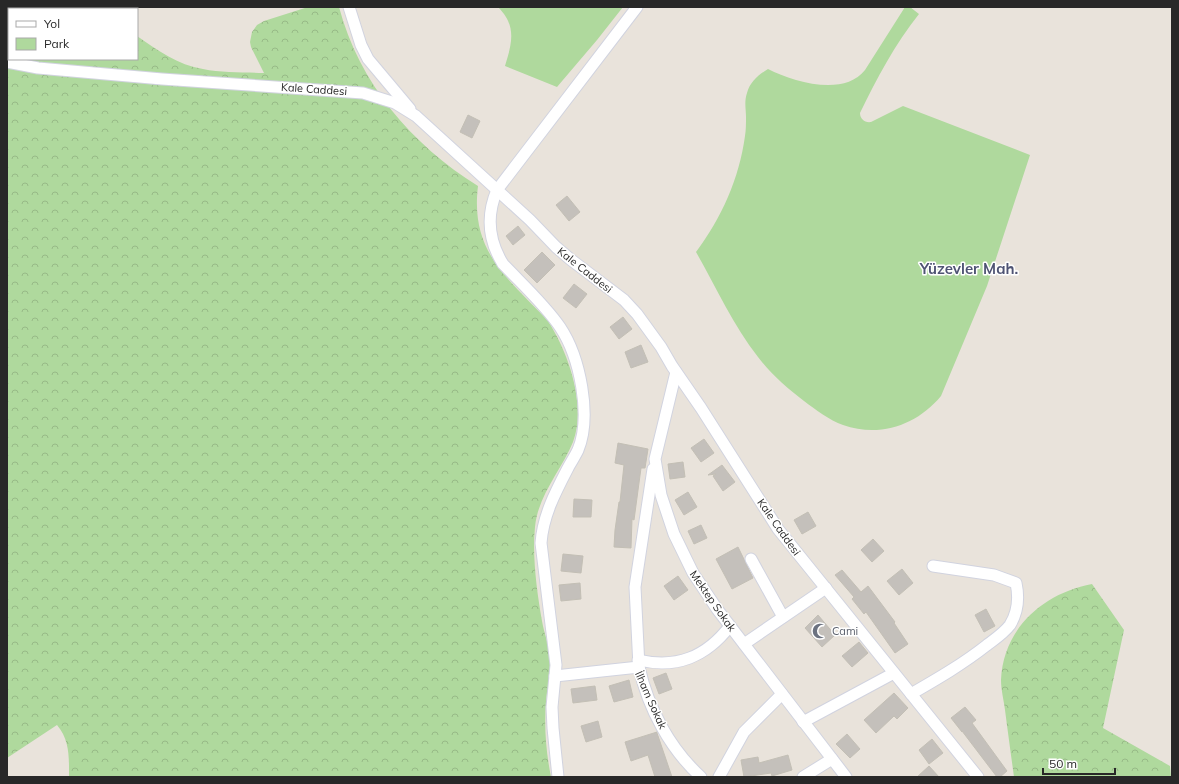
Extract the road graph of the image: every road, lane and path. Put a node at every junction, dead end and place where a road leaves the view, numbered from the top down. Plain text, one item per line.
1 (349, 7) edge
2 (637, 7) edge
3 (7, 62) edge
4 (416, 116) junction
5 (497, 190) junction
6 (676, 372) junction
7 (654, 459) junction
8 (751, 558) dead end
9 (933, 566) dead end
10 (826, 588) junction
11 (783, 617) junction
12 (730, 626) junction
13 (744, 644) junction
14 (638, 663) junction
15 (894, 673) junction
16 (555, 676) junction
17 (782, 694) junction
18 (911, 694) junction
19 (803, 722) junction
20 (832, 759) junction
21 (558, 777) edge
22 (701, 777) edge
23 (719, 777) edge
24 (803, 777) edge
25 (846, 777) edge
26 (978, 777) edge

1 - 4 street
2 - 5 street
3 - 4 street, Kale Caddesi
4 - 5 street, Kale Caddesi
5 - 6 street, Kale Caddesi
5 - 16 street
6 - 7 street, Mektep Sokak
6 - 10 street, Kale Caddesi
7 - 12 street, Mektep Sokak
7 - 14 street
8 - 11 street
9 - 18 street
10 - 11 street
10 - 15 street, Kale Caddesi
11 - 13 street
12 - 13 street, Mektep Sokak
12 - 14 street
13 - 17 street, Mektep Sokak
14 - 16 street, İlham Sokak
14 - 22 street, İlham Sokak
15 - 18 street, Kale Caddesi
15 - 19 street
16 - 21 street
17 - 19 street, Mektep Sokak
17 - 23 street
18 - 26 street, Kale Caddesi
19 - 20 street, Mektep Sokak
20 - 24 street
20 - 25 street, Mektep Sokak

